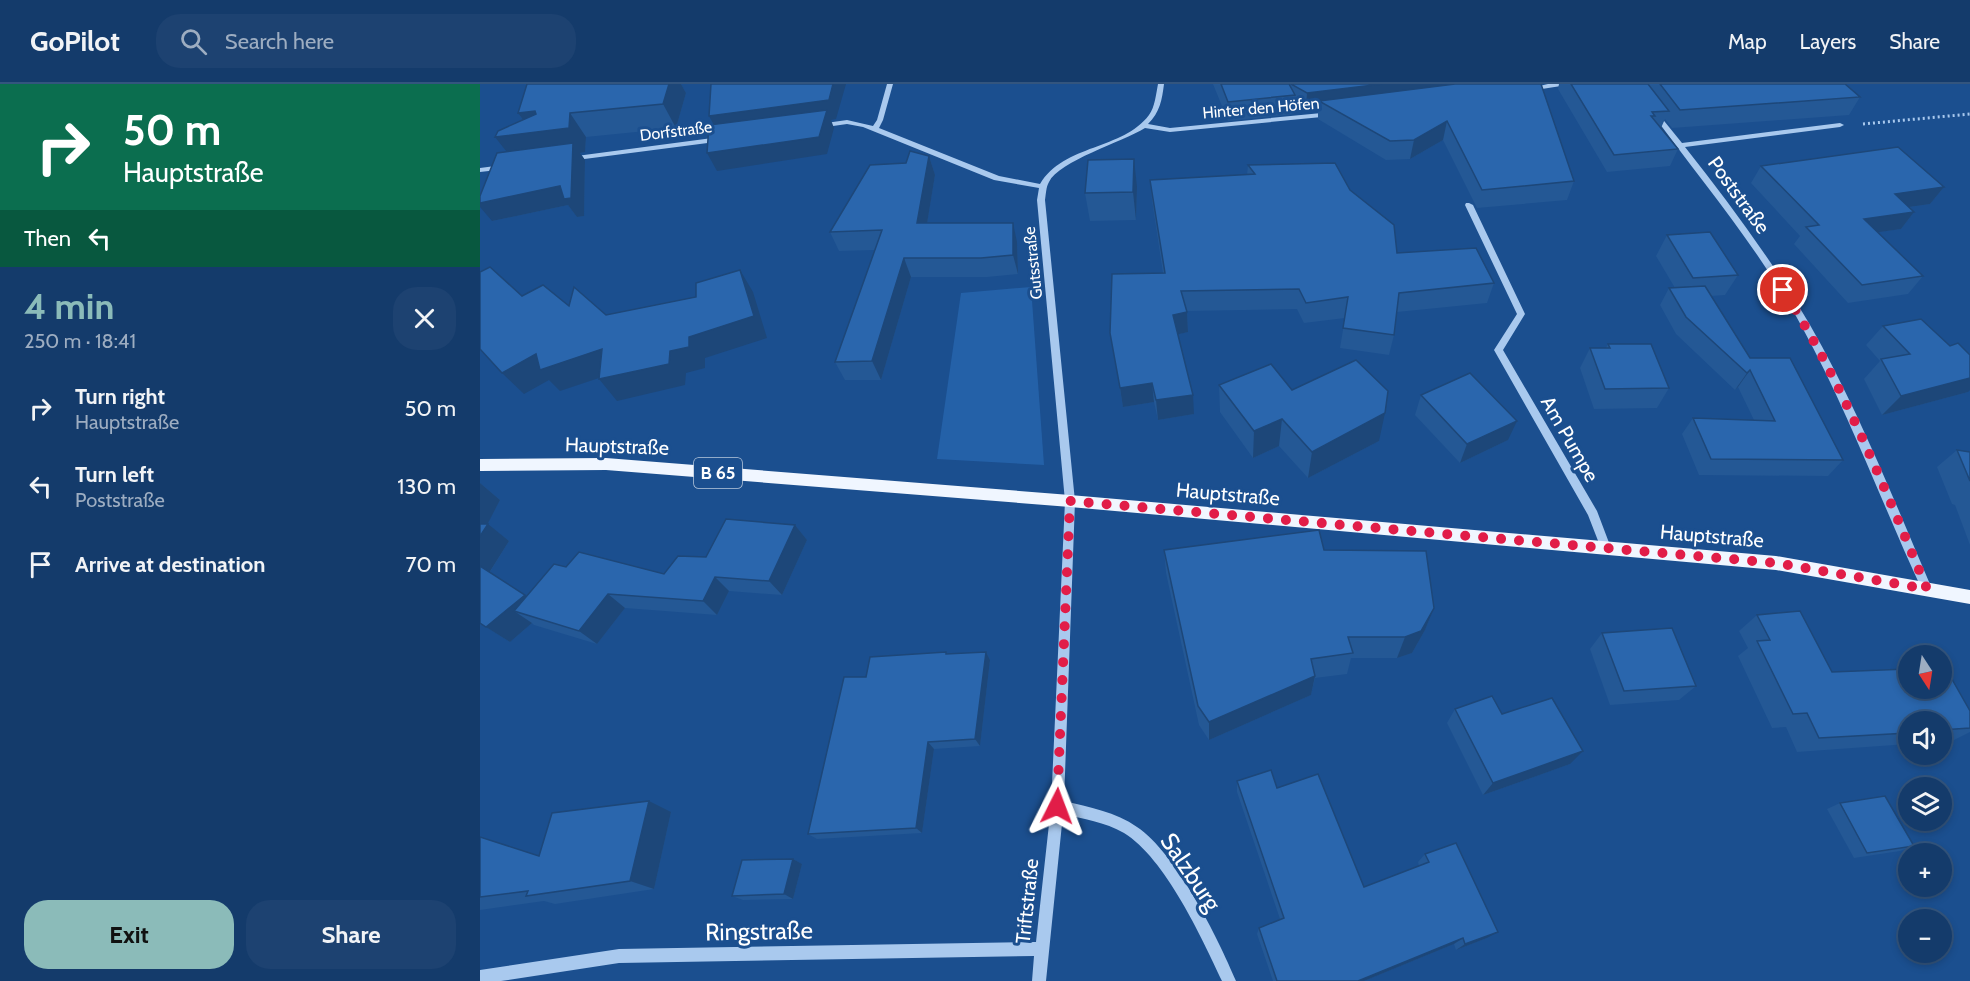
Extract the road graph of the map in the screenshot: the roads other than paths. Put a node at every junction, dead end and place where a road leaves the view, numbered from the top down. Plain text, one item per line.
1 (890, 84) edge
2 (1161, 84) edge
3 (1561, 84) edge
4 (1520, 90) edge
5 (1646, 102) edge
6 (1341, 113) edge
7 (1840, 124) road end
8 (1142, 125) junction
9 (812, 127) edge
10 (875, 129) junction
11 (729, 138) edge
12 (1680, 145) junction
13 (563, 159) edge
14 (516, 165) edge
15 (480, 170) edge
16 (1044, 187) junction
17 (1469, 205) dead end
18 (480, 465) edge
19 (1070, 501) junction
20 (1606, 548) junction
21 (1927, 589) junction
22 (1970, 597) edge
23 (1057, 806) junction
24 (1041, 949) junction
25 (480, 977) edge
26 (1039, 981) edge
27 (1229, 981) edge

1 - 10 street
2 - 8 street
3 - 4 street
5 - 12 street, Poststraße
6 - 8 street, Hinter den Höfen
7 - 12 street, Poststraße
8 - 16 street
9 - 10 street
10 - 16 street
11 - 13 street, Dorfstraße
12 - 21 street, Poststraße
14 - 15 street
16 - 19 street, Gutsstraße
17 - 20 street, Am Pumpe
18 - 19 main road, Hauptstraße / B 65
19 - 20 main road, Hauptstraße / B 65
19 - 23 street, Triftstraße
20 - 21 main road, Hauptstraße / B 65
21 - 22 main road, Hauptstraße / B 65
23 - 24 street, Triftstraße
23 - 27 street, Salzburg
24 - 25 street, Ringstraße
24 - 26 street, Triftstraße

